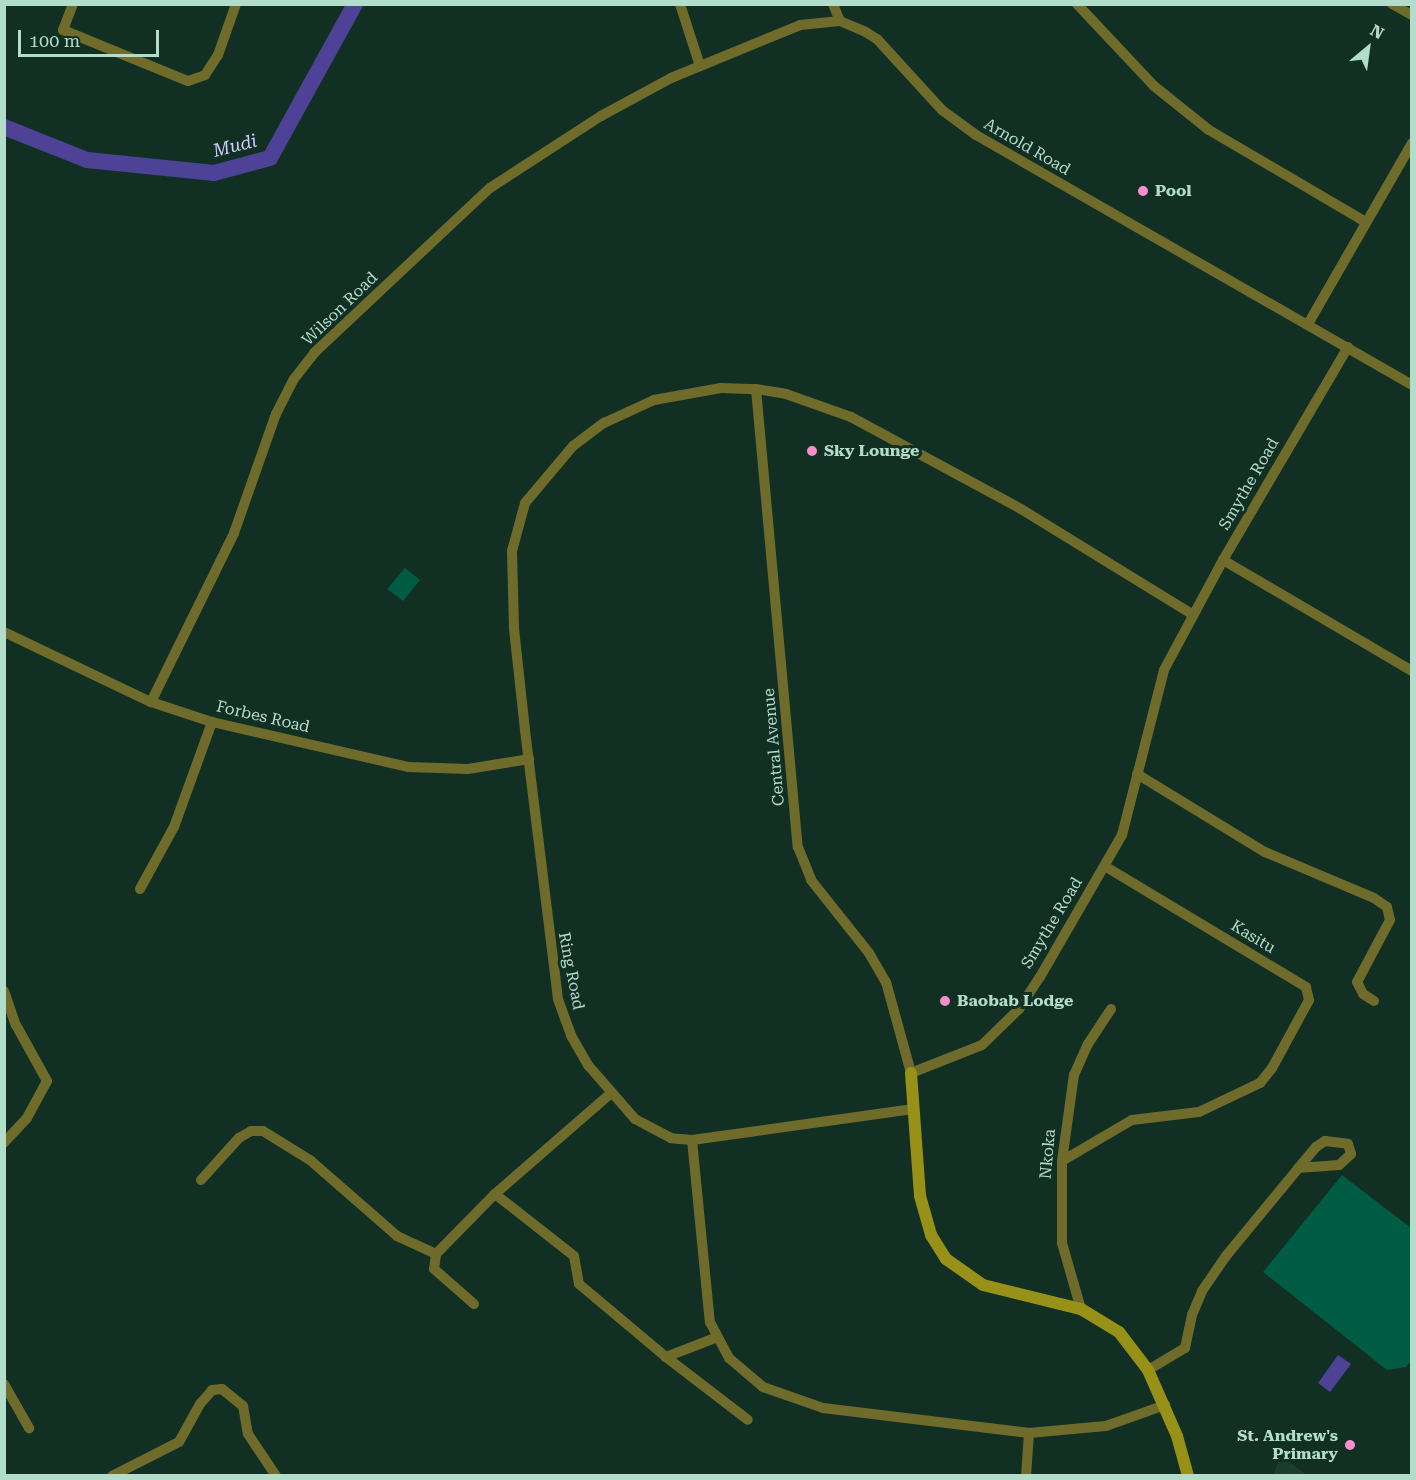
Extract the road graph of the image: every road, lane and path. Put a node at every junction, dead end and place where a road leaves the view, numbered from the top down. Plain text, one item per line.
1 (73, 4) edge
2 (236, 4) edge
3 (681, 4) edge
4 (833, 4) edge
5 (1077, 4) edge
6 (1392, 4) edge
7 (1412, 15) edge
8 (840, 21) junction
9 (700, 66) junction
10 (1412, 143) edge
11 (1364, 221) junction
12 (1308, 324) junction
13 (1348, 347) junction
14 (1412, 385) edge
15 (756, 389) junction
16 (1223, 560) junction
17 (1193, 615) junction
18 (4, 632) edge
19 (1412, 671) edge
20 (151, 702) junction
21 (212, 722) junction
22 (529, 759) junction
23 (1137, 774) junction
24 (1105, 866) junction
25 (140, 890) dead end
26 (4, 991) edge
27 (1374, 1001) dead end
28 (1111, 1009) dead end
29 (911, 1073) junction
30 (610, 1094) junction
31 (913, 1108) junction
32 (692, 1140) junction
33 (5, 1143) edge
34 (1062, 1161) junction
35 (1298, 1168) dead end
36 (201, 1180) dead end
37 (495, 1194) junction
38 (436, 1254) junction
39 (474, 1304) dead end
40 (1081, 1310) junction
41 (716, 1338) junction
42 (666, 1357) junction
43 (1148, 1371) junction
44 (4, 1384) edge
45 (1165, 1405) junction
46 (748, 1420) dead end
47 (29, 1428) dead end
48 (1029, 1433) junction
49 (112, 1476) edge
50 (276, 1476) edge
51 (1026, 1476) edge
52 (1188, 1476) edge

1 - 2 street
3 - 9 street
4 - 8 street
5 - 11 street
6 - 7 street
8 - 9 street
8 - 12 street, Arnold Road
9 - 20 street, Wilson Road
10 - 11 street
11 - 12 street
12 - 13 street, Arnold Road
13 - 14 street
13 - 16 street, Smythe Road
15 - 17 street, Ring Road
15 - 22 street, Ring Road
15 - 29 street, Central Avenue
16 - 17 street, Smythe Road
16 - 19 street
17 - 23 street, Smythe Road
18 - 20 street, Forbes Road
20 - 21 street, Forbes Road
21 - 22 street, Forbes Road
21 - 25 street
22 - 30 street, Ring Road
23 - 24 street, Smythe Road
23 - 27 street
24 - 29 street, Smythe Road
24 - 34 street, Kasitu
26 - 33 street
28 - 34 street, Nkoka
29 - 31 street
30 - 32 street, Ring Road
30 - 37 street
31 - 32 street, Ring Road
31 - 40 street
32 - 41 street
34 - 40 street, Nkoka
35 - 43 street
36 - 38 street
37 - 38 street
37 - 42 street
38 - 39 street
40 - 43 street
41 - 42 street
41 - 48 street
42 - 46 street
43 - 45 street
44 - 47 street
45 - 48 street
45 - 52 street
48 - 51 street
49 - 50 street

